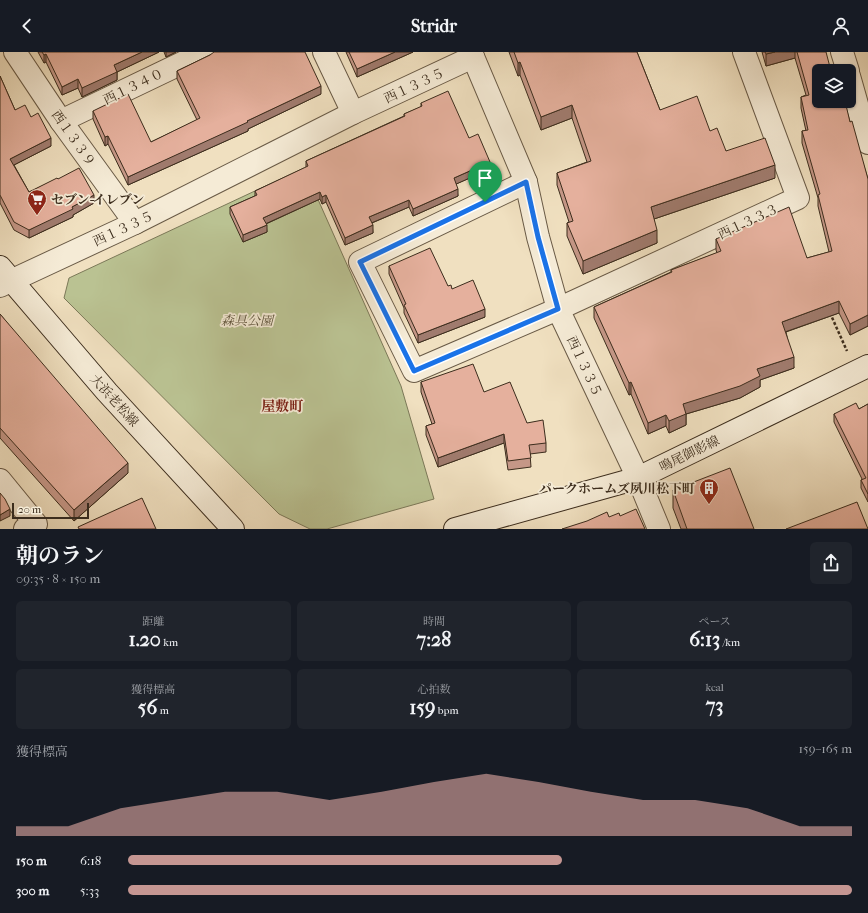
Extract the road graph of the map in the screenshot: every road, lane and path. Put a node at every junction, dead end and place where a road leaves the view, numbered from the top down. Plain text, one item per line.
1 (15, 52) edge
2 (205, 52) edge
3 (324, 52) edge
4 (744, 52) edge
5 (842, 52) edge
6 (472, 54) edge
7 (846, 64) edge
8 (856, 100) edge
9 (353, 113) junction
10 (61, 121) junction
11 (868, 142) edge
12 (526, 182) junction
13 (135, 223) junction
14 (4, 278) edge
15 (827, 307) edge
16 (558, 309) junction
17 (862, 369) edge
18 (638, 478) junction
19 (0, 480) edge
20 (462, 528) edge
21 (25, 529) edge
22 (233, 529) edge
23 (658, 529) edge

1 - 10 street, 西１３３９
2 - 10 street, 西１３４０
3 - 9 street
4 - 16 street, 西１３３３
5 - 7 street
6 - 9 street, 西１３３５
6 - 12 street, 西１３３５
8 - 11 street
9 - 13 street, 西１３３５
10 - 13 street, 西１３３９
12 - 16 street, 西１３３５
12 - 16 street
13 - 14 street, 西１３３５
14 - 22 street, 大浜老松線
15 - 17 path
16 - 18 street, 西１３３５
17 - 18 street, 鳴尾御影線
18 - 20 street, 鳴尾御影線
18 - 23 street, 西１３３５
19 - 21 street

